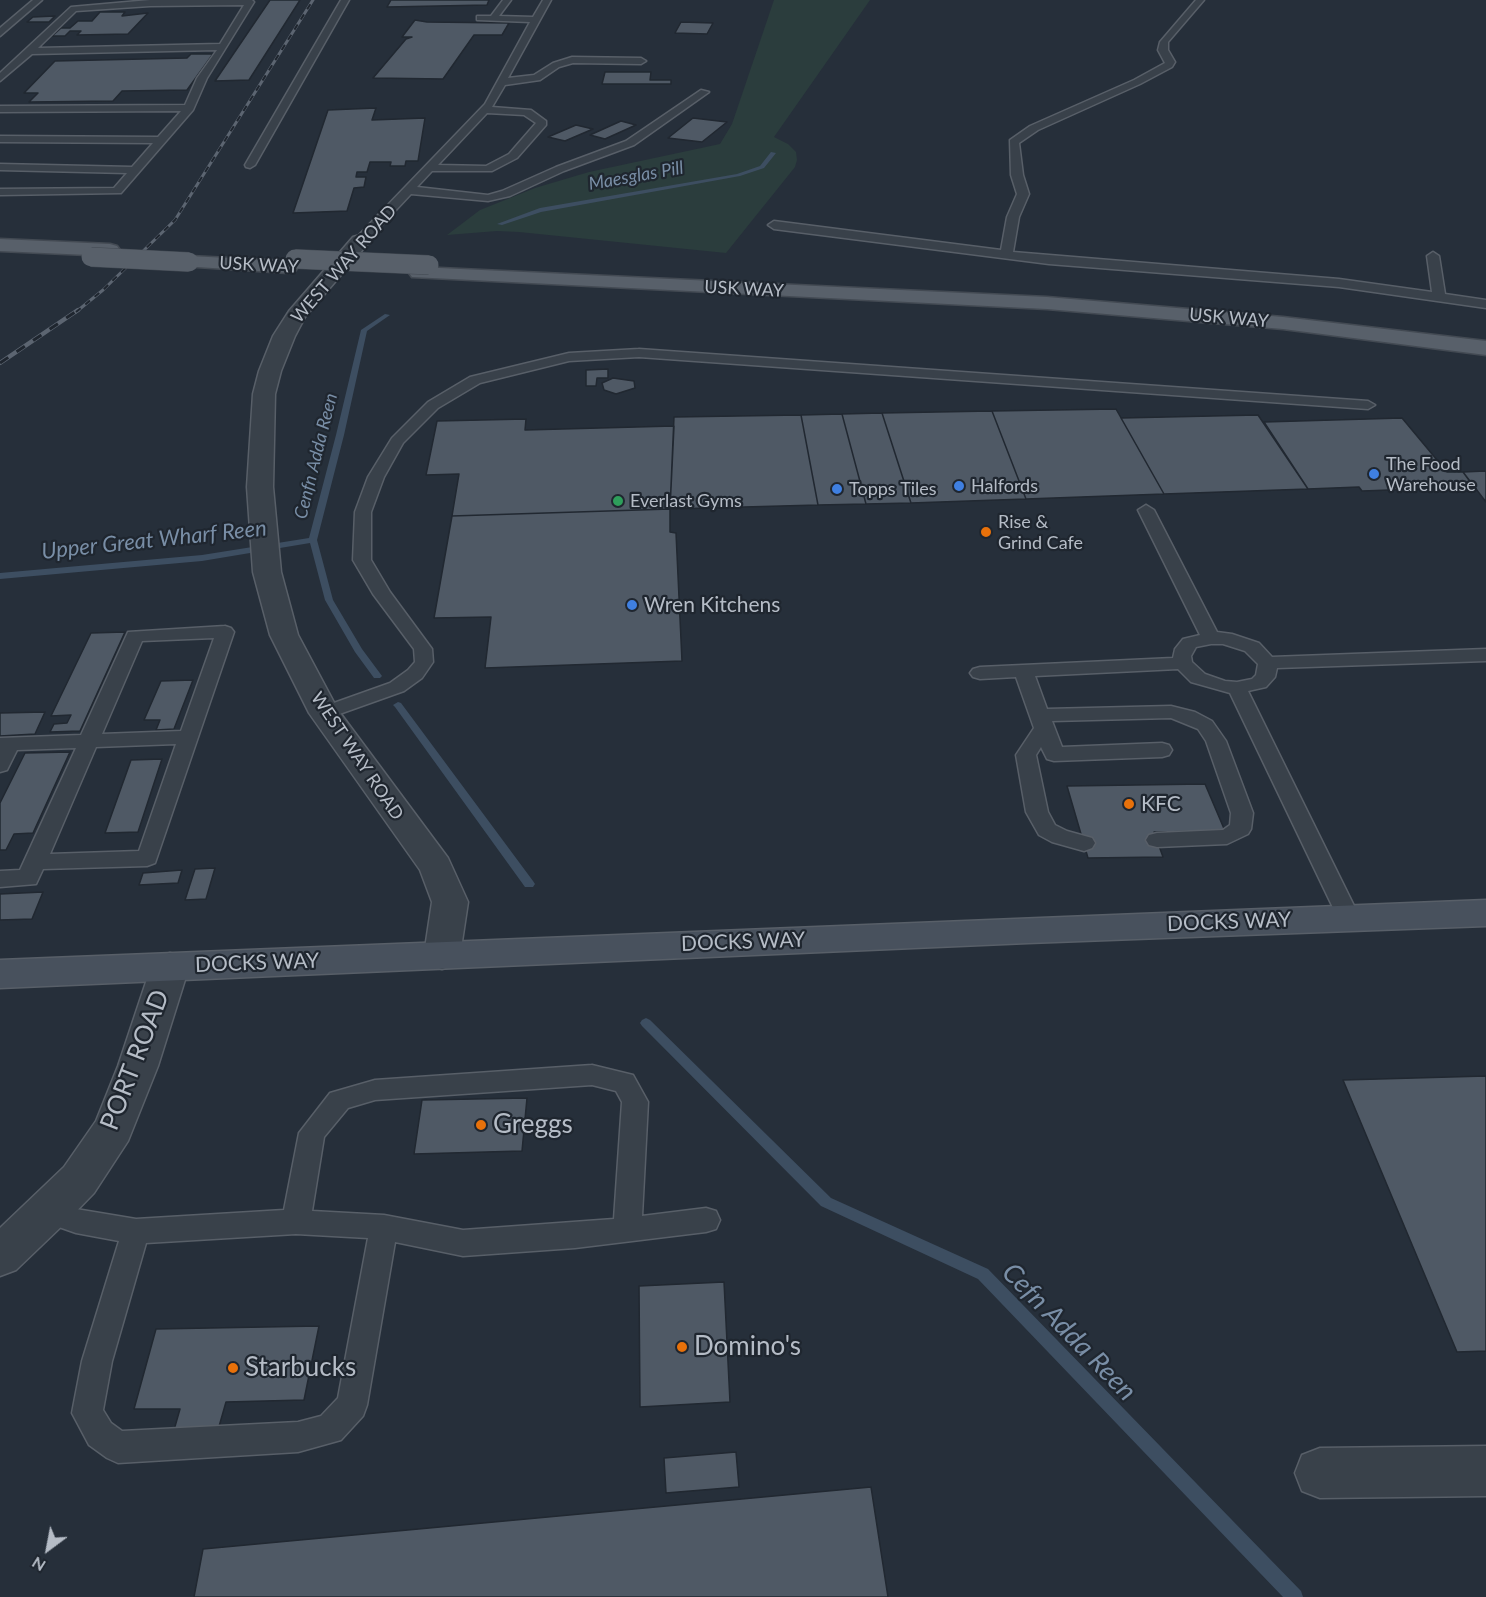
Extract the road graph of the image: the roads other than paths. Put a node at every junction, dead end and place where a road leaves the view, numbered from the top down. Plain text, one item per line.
1 (38, 0) edge
2 (345, 0) edge
3 (507, 0) edge
4 (548, 0) edge
5 (1200, 0) edge
6 (480, 18) dead end
7 (493, 19) junction
8 (536, 20) junction
9 (0, 33) edge
10 (224, 47) junction
11 (30, 51) junction
12 (641, 61) dead end
13 (0, 78) edge
14 (502, 82) junction
15 (704, 92) dead end
16 (189, 108) junction
17 (0, 109) edge
18 (486, 110) junction
19 (0, 138) edge
20 (161, 140) junction
21 (250, 165) dead end
22 (0, 167) edge
23 (430, 168) junction
24 (135, 170) junction
25 (410, 190) junction
26 (0, 192) edge
27 (774, 225) dead end
28 (360, 241) joint
29 (0, 245) edge
30 (0, 253) edge
31 (100, 254) junction
32 (1006, 255) junction
33 (1433, 256) dead end
34 (424, 269) junction
35 (1438, 296) junction
36 (1486, 304) edge
37 (1486, 334) edge
38 (1486, 348) edge
39 (1368, 405) dead end
40 (1146, 510) dead end
41 (1211, 638) junction
42 (1486, 655) edge
43 (1183, 663) junction
44 (1267, 663) junction
45 (1024, 672) junction
46 (980, 673) dead end
47 (1237, 688) junction
48 (324, 713) junction
49 (1043, 721) junction
50 (189, 737) junction
51 (88, 741) junction
52 (5, 744) edge
53 (1162, 750) dead end
54 (0, 765) edge
55 (1157, 840) dead end
56 (1084, 843) dead end
57 (35, 862) junction
58 (0, 879) edge
59 (1486, 913) edge
60 (1349, 918) junction
61 (442, 956) junction
62 (170, 967) junction
63 (0, 974) edge
64 (49, 1211) junction
65 (706, 1220) dead end
66 (296, 1222) junction
67 (384, 1227) junction
68 (627, 1229) junction
69 (136, 1230) junction
70 (0, 1256) edge
71 (1486, 1471) edge
72 (1320, 1473) dead end

1 - 9 lane
2 - 21 lane
3 - 7 lane
4 - 8 lane, WEST WAY ROAD
5 - 32 lane
6 - 7 lane
7 - 8 lane
8 - 14 lane, WEST WAY ROAD
10 - 11 lane
10 - 11 lane
10 - 16 lane
11 - 13 lane
12 - 14 lane
14 - 18 lane, WEST WAY ROAD
15 - 25 lane
16 - 17 lane
16 - 20 lane
18 - 23 lane, WEST WAY ROAD
18 - 23 lane
19 - 20 lane
20 - 24 lane
22 - 24 lane
23 - 25 lane, WEST WAY ROAD
24 - 26 lane
25 - 28 lane, WEST WAY ROAD
27 - 32 lane
28 - 48 street, WEST WAY ROAD
29 - 31 main road, USK WAY
30 - 31 main road, USK WAY
31 - 34 main road, USK WAY, bridge
32 - 35 lane
33 - 35 lane
34 - 37 main road, USK WAY
34 - 38 main road, USK WAY
35 - 36 lane
39 - 48 lane
40 - 41 lane
41 - 43 lane
41 - 44 lane
42 - 44 lane
43 - 45 lane
43 - 47 lane
44 - 47 lane
45 - 46 lane
45 - 49 lane
47 - 60 lane
48 - 61 street, WEST WAY ROAD
49 - 53 lane
49 - 55 lane
49 - 56 lane
50 - 51 lane
50 - 51 lane
50 - 57 lane
51 - 52 lane
51 - 57 lane
52 - 54 lane
57 - 58 lane
59 - 60 street, DOCKS WAY
60 - 61 street, DOCKS WAY
61 - 62 street, DOCKS WAY
62 - 63 street, DOCKS WAY
62 - 64 street, PORT ROAD
64 - 69 lane
64 - 70 street, PORT ROAD
65 - 68 lane
66 - 67 lane
66 - 68 lane
66 - 69 lane
67 - 68 lane
67 - 69 lane
71 - 72 street

